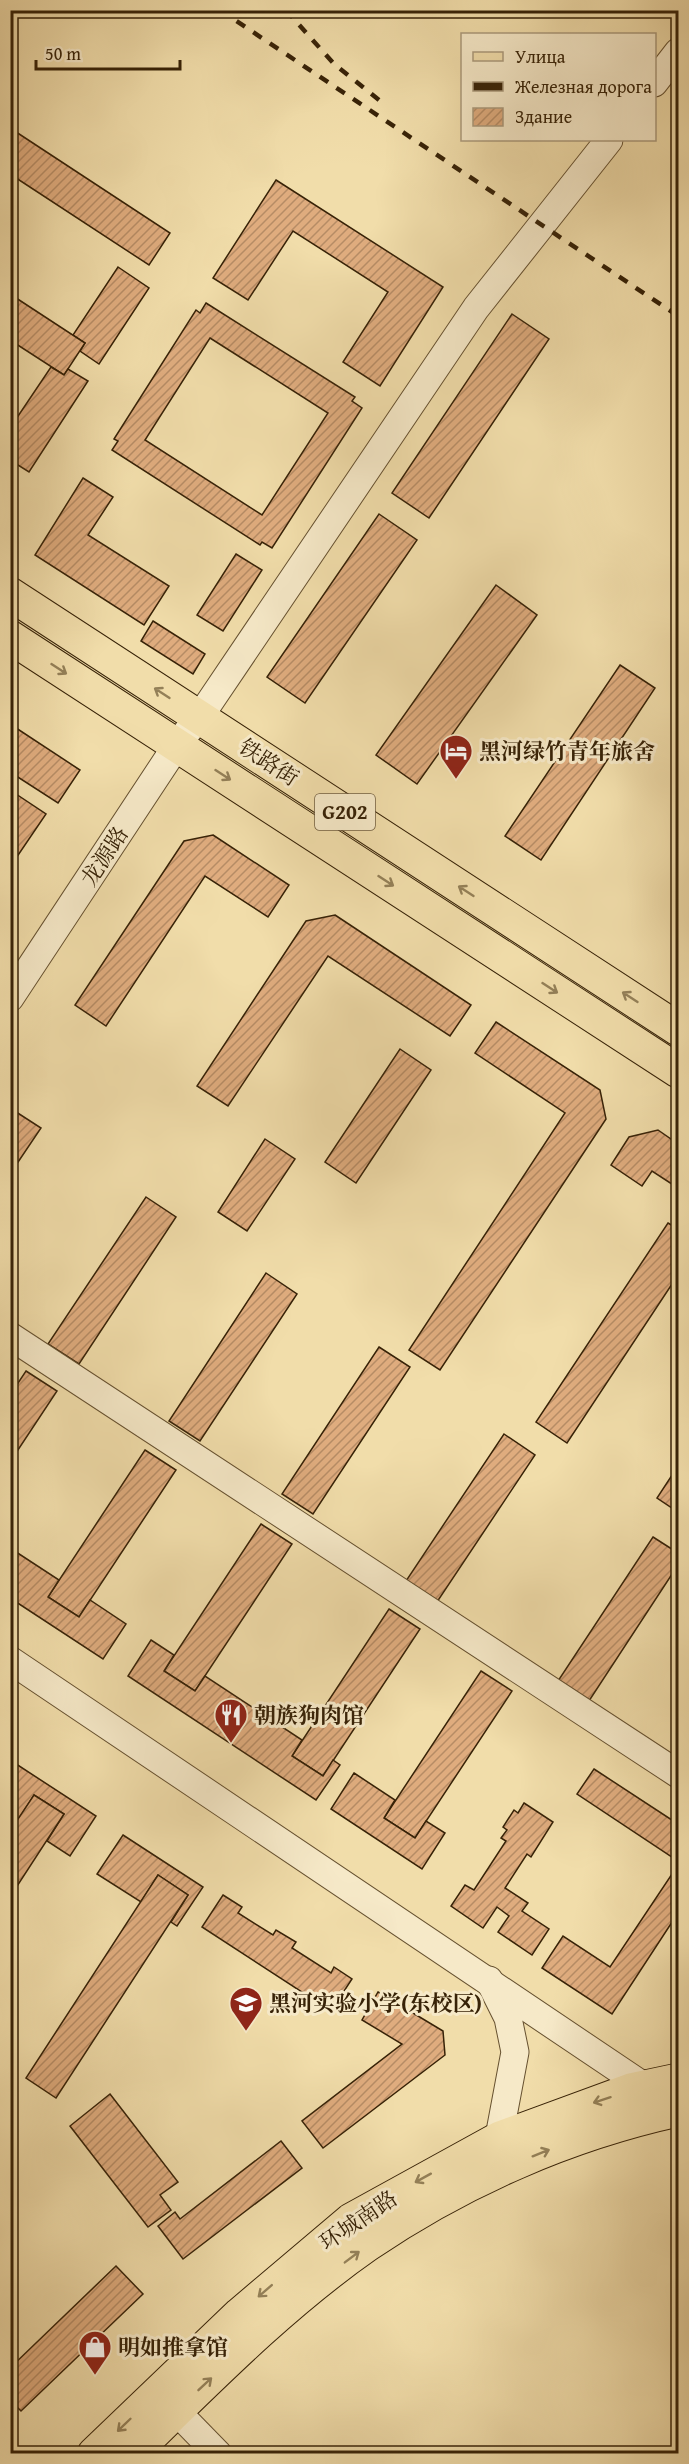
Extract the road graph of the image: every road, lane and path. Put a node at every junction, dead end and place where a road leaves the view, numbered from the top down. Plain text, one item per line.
1 (678, 52) edge
2 (656, 80) edge
3 (608, 141) edge
4 (10, 594) edge
5 (10, 637) edge
6 (200, 717) junction
7 (177, 745) junction
8 (10, 998) edge
9 (678, 1029) edge
10 (678, 1071) edge
11 (10, 1336) edge
12 (10, 1660) edge
13 (678, 1774) edge
14 (489, 1979) junction
15 (678, 2080) edge
16 (645, 2086) junction
17 (678, 2110) edge
18 (500, 2138) junction
19 (491, 2174) junction
20 (176, 2411) junction
21 (94, 2454) edge
22 (132, 2454) edge
23 (218, 2454) edge

1 - 2 street
3 - 6 street, 龙源路
6 -> 4 main road, 铁路街 / G202
5 -> 7 main road, 铁路街 / G202
6 - 7 street, 龙源路
9 -> 6 main road, 铁路街 / G202
7 - 8 street, 龙源路
7 -> 10 main road, 铁路街 / G202
11 - 13 street
12 - 14 street
14 - 16 street
14 - 18 street
15 - 16 main road, 环城南路
16 - 17 street
16 -> 18 main road, 环城南路
19 -> 17 main road, 环城南路
18 - 19 street
18 -> 21 main road, 环城南路
20 -> 19 main road, 环城南路
20 - 22 main road, 环城南路
20 - 23 street

